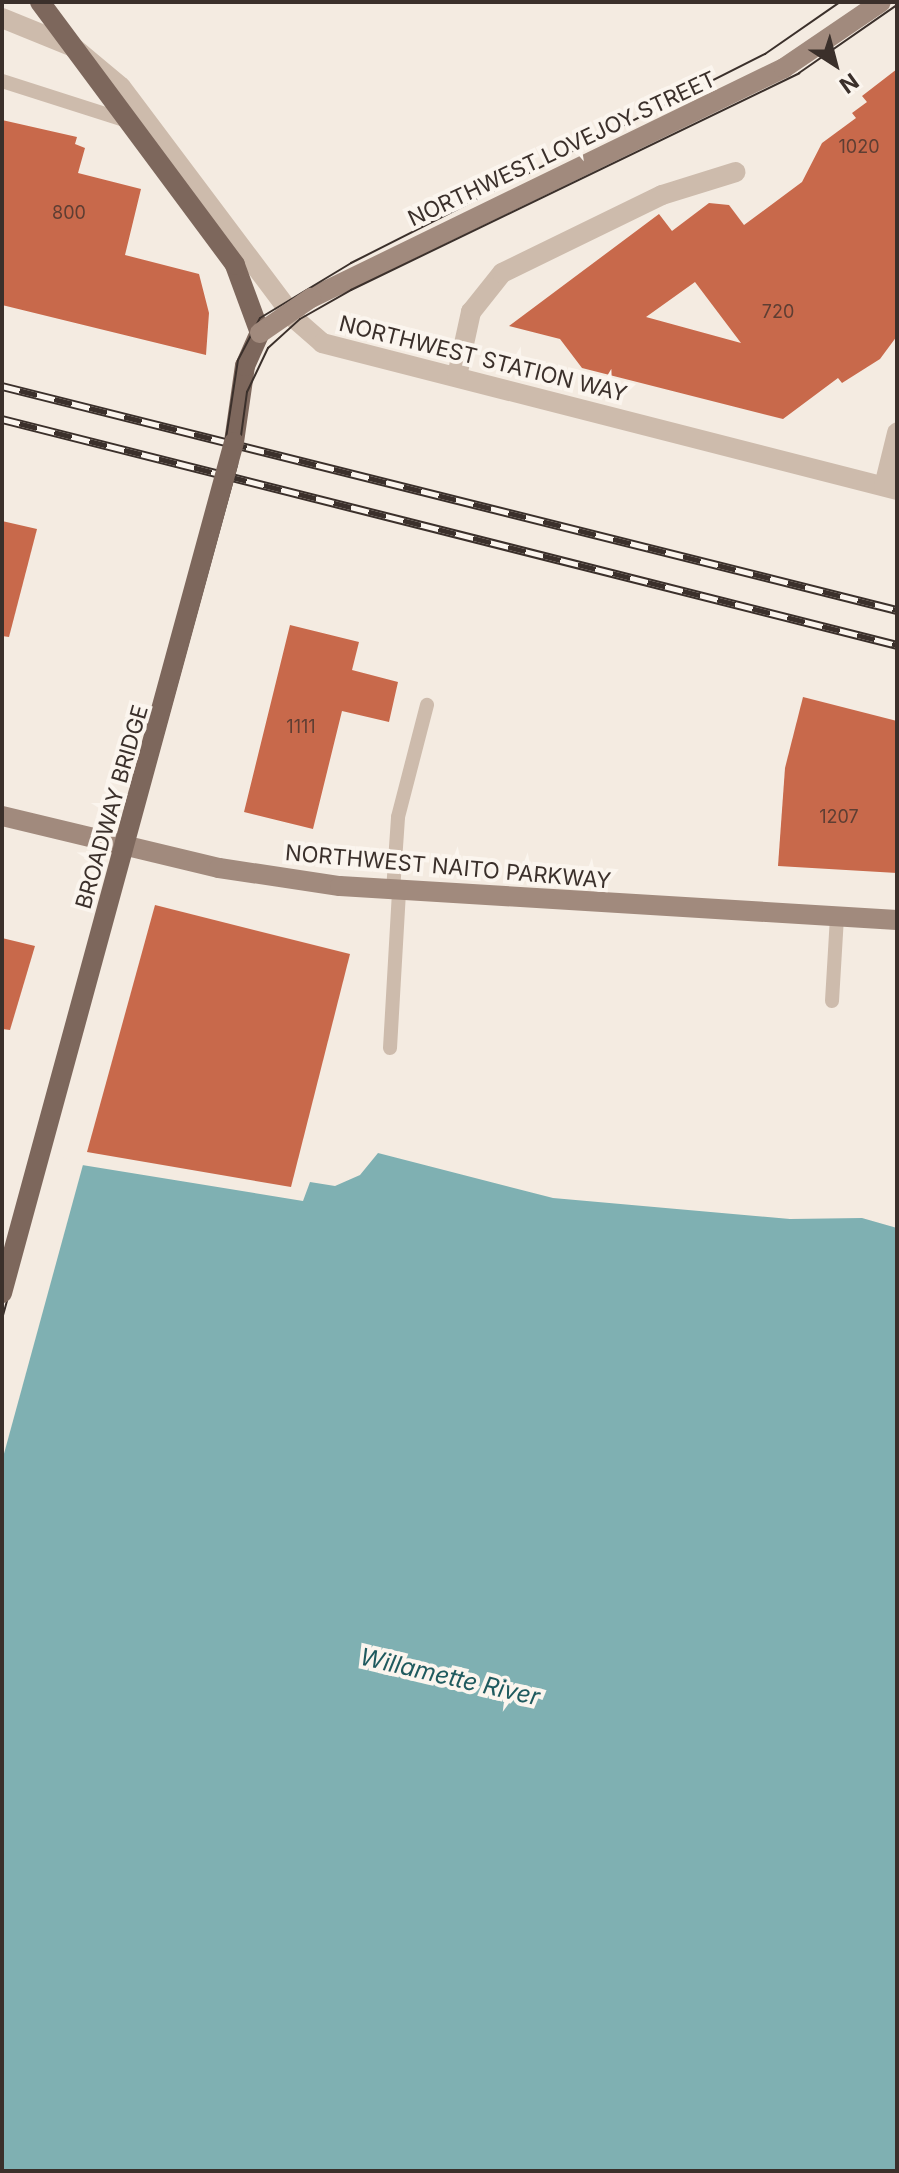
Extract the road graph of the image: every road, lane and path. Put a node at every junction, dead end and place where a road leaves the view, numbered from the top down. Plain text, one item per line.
1 (40, 2) edge
2 (881, 2) edge
3 (2, 18) edge
4 (2, 81) edge
5 (152, 128) junction
6 (736, 172) dead end
7 (260, 333) junction
8 (457, 376) junction
9 (897, 433) edge
10 (890, 488) edge
11 (427, 705) dead end
12 (2, 816) edge
13 (396, 891) junction
14 (837, 916) junction
15 (897, 920) edge
16 (832, 1001) dead end
17 (390, 1048) dead end
18 (2, 1293) edge

1 - 7 main road, bridge
2 - 7 main road, NORTHWEST LOVEJOY STREET, bridge
3 - 5 street, NORTHWEST STATION WAY
4 - 5 lane
5 - 8 street, NORTHWEST STATION WAY
6 - 8 street
7 - 18 main road, BROADWAY BRIDGE, bridge
8 - 10 street, NORTHWEST STATION WAY
9 - 10 street
11 - 13 lane
12 - 13 main road, NORTHWEST NAITO PARKWAY
13 - 14 main road, NORTHWEST NAITO PARKWAY
13 - 17 lane
14 - 15 main road, NORTHWEST NAITO PARKWAY
14 - 16 lane

